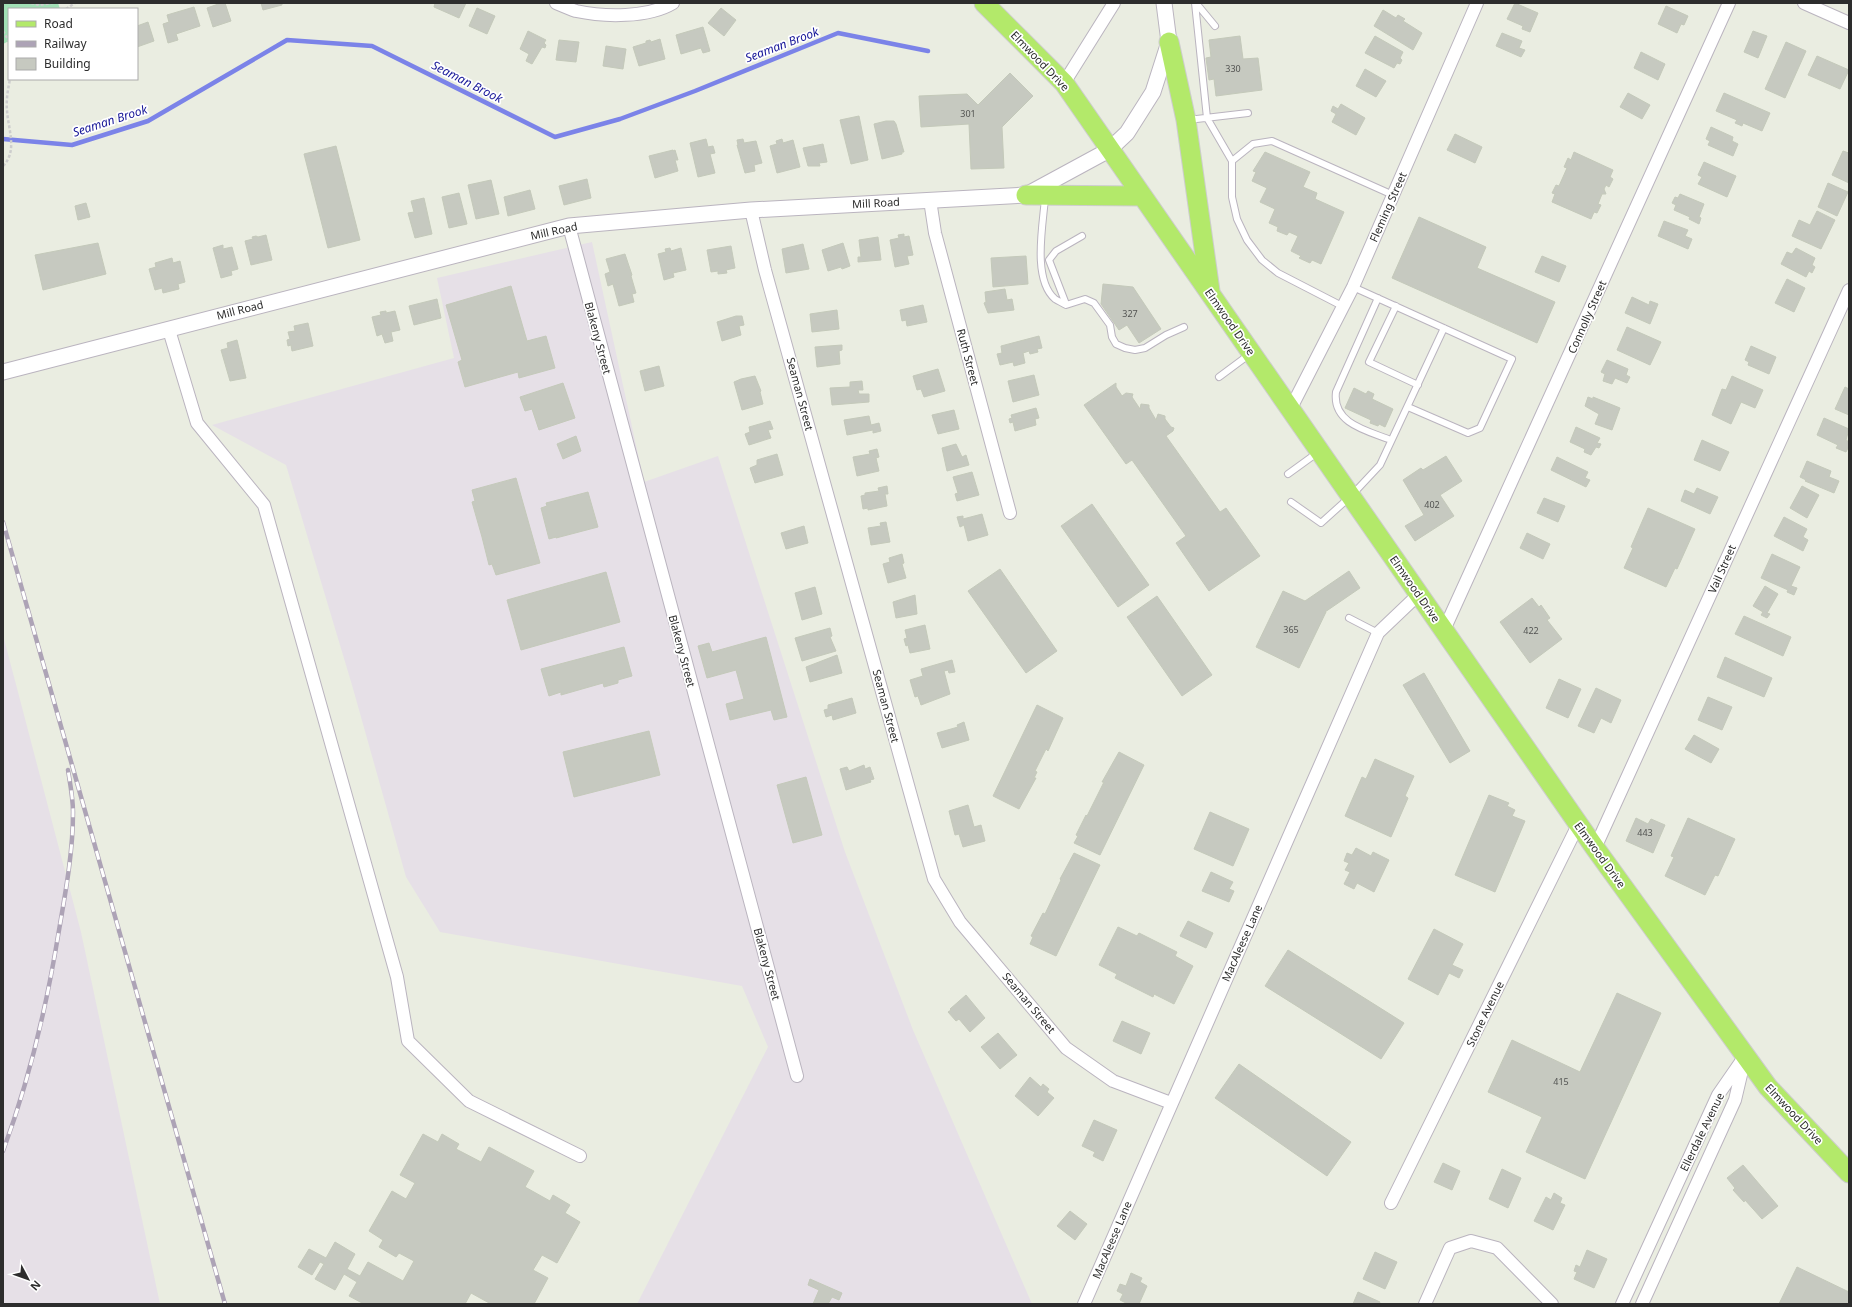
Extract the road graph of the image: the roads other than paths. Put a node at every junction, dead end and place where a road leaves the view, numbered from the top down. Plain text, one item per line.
1 (556, 3) edge
2 (673, 3) edge
3 (984, 3) edge
4 (1114, 3) edge
5 (1164, 3) edge
6 (1195, 3) edge
7 (1477, 3) edge
8 (1729, 3) edge
9 (1804, 3) edge
10 (1849, 23) edge
11 (1215, 26) dead end
12 (1169, 42) junction
13 (1064, 83) junction
14 (1248, 113) dead end
15 (1207, 118) junction
16 (1186, 120) junction
17 (1109, 150) junction
18 (1232, 161) junction
19 (1026, 194) junction
20 (1046, 195) junction
21 (1393, 195) junction
22 (1142, 196) junction
23 (930, 200) junction
24 (751, 210) junction
25 (569, 226) junction
26 (1082, 236) dead end
27 (1353, 287) junction
28 (1849, 290) edge
29 (1211, 294) junction
30 (1378, 298) junction
31 (1066, 305) junction
32 (1396, 306) junction
33 (1344, 307) junction
34 (1184, 327) dead end
35 (1444, 328) junction
36 (169, 330) junction
37 (1252, 353) junction
38 (3, 372) edge
39 (1218, 377) dead end
40 (1418, 385) junction
41 (1408, 407) junction
42 (1291, 408) junction
43 (1391, 440) junction
44 (1320, 451) junction
45 (1288, 474) dead end
46 (1351, 496) junction
47 (1291, 502) dead end
48 (1010, 513) dead end
49 (1418, 594) junction
50 (1349, 618) dead end
51 (1444, 630) junction
52 (1378, 633) junction
53 (1578, 825) junction
54 (1595, 848) junction
55 (1745, 1056) junction
56 (797, 1076) dead end
57 (1171, 1103) junction
58 (580, 1156) dead end
59 (1849, 1173) edge
60 (1391, 1203) dead end
61 (1084, 1304) edge
62 (1425, 1304) edge
63 (1552, 1304) edge
64 (1622, 1304) edge
65 (1642, 1304) edge

1 - 2 street
3 - 13 main road, Elmwood Drive
4 - 13 street
5 - 12 street
6 - 11 lane
6 - 15 lane
7 - 21 street, Fleming Street
8 - 51 street, Connolly Street
9 - 10 street
12 - 16 main road
12 - 17 street, Mill Road
13 - 17 main road, Elmwood Drive
14 - 15 lane
15 - 16 lane
15 - 18 lane
16 - 29 main road
17 - 19 street, Mill Road
17 - 22 main road, Elmwood Drive
18 - 21 lane
18 - 33 lane
19 - 20 main road
19 - 23 street, Mill Road
20 - 22 main road
20 - 31 lane
21 - 27 street, Fleming Street
22 - 29 main road, Elmwood Drive
23 - 24 street, Mill Road
23 - 48 street, Ruth Street
24 - 25 street, Mill Road
24 - 57 street, Seaman Street
25 - 36 street, Mill Road
25 - 56 street, Blakeny Street
26 - 31 lane
27 - 30 lane
27 - 33 street, Fleming Street
28 - 54 street, Vail Street
29 - 37 main road, Elmwood Drive
30 - 32 lane
30 - 43 lane
31 - 34 lane
32 - 35 lane
32 - 40 lane
33 - 42 street, Fleming Street
35 - 40 lane
35 - 41 lane
36 - 38 street, Mill Road
36 - 58 street
37 - 39 lane
37 - 42 main road, Elmwood Drive
40 - 41 lane
41 - 43 lane
42 - 44 main road, Elmwood Drive
43 - 46 lane
44 - 45 lane
44 - 46 main road, Elmwood Drive
46 - 47 lane
46 - 49 main road, Elmwood Drive
49 - 51 main road, Elmwood Drive
49 - 52 street, MacAleese Lane
50 - 52 lane
51 - 53 main road, Elmwood Drive
52 - 57 street, MacAleese Lane
53 - 54 main road, Elmwood Drive
53 - 60 street, Stone Avenue
54 - 55 main road, Elmwood Drive
55 - 59 main road, Elmwood Drive
55 - 64 street, Ellerdale Avenue
55 - 65 street, Ellerdale Avenue
57 - 61 street, MacAleese Lane
62 - 63 street

